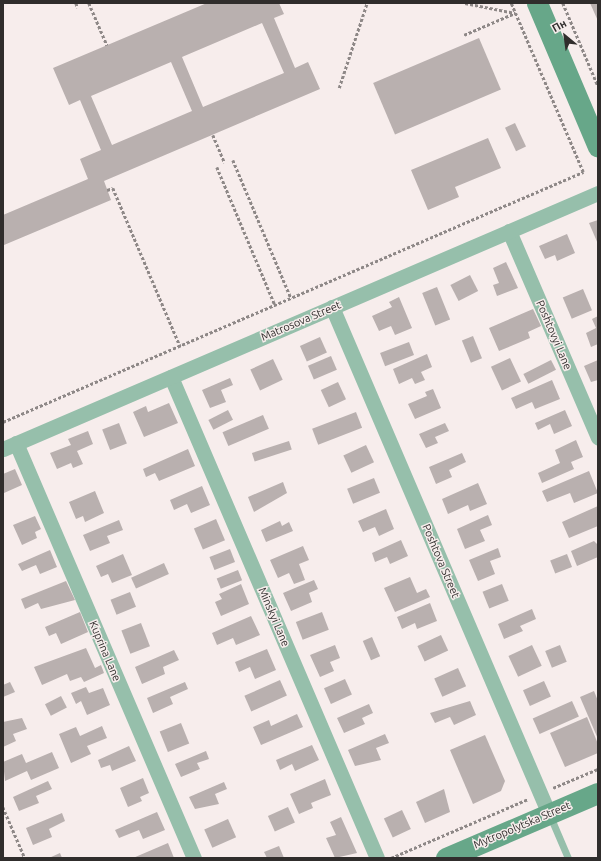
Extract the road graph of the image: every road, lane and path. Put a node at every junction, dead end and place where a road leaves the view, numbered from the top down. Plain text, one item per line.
1 (76, 3) edge
2 (90, 3) edge
3 (367, 3) edge
4 (465, 3) edge
5 (511, 3) edge
6 (537, 3) edge
7 (563, 3) edge
8 (78, 8) dead end
9 (515, 13) junction
10 (464, 35) dead end
11 (107, 45) dead end
12 (598, 86) edge
13 (339, 88) dead end
14 (213, 135) dead end
15 (598, 147) edge
16 (233, 160) dead end
17 (225, 163) dead end
18 (217, 167) dead end
19 (108, 190) dead end
20 (598, 193) edge
21 (509, 231) junction
22 (291, 298) junction
23 (275, 305) junction
24 (332, 307) junction
25 (180, 346) junction
26 (171, 377) junction
27 (3, 422) edge
28 (598, 438) edge
29 (10, 446) edge
30 (598, 769) edge
31 (559, 786) dead end
32 (540, 793) junction
33 (598, 793) edge
34 (3, 807) edge
35 (549, 814) junction
36 (25, 858) edge
37 (194, 858) edge
38 (377, 858) edge
39 (391, 858) edge
40 (446, 858) edge
41 (568, 858) edge

1 - 8 path
2 - 11 path
3 - 13 path
4 - 9 path
5 - 9 path
6 - 15 main road
7 - 12 path
9 - 10 path
9 - 22 path
14 - 17 path
16 - 22 path
18 - 23 path
19 - 25 path
20 - 21 street, Matrosova Street
21 - 24 street, Matrosova Street
21 - 28 street, Poshtovyi Lane
22 - 23 path
23 - 25 path
24 - 26 street, Matrosova Street
24 - 32 street, Poshtova Street
25 - 27 path
26 - 29 street, Matrosova Street
26 - 38 street, Minskyi Lane
29 - 37 street, Kuprina Lane
30 - 31 path
32 - 35 street, Poshtova Street
32 - 39 path
33 - 35 main road, Mytropolytska Street
34 - 36 path
35 - 40 main road, Mytropolytska Street
35 - 41 lane

